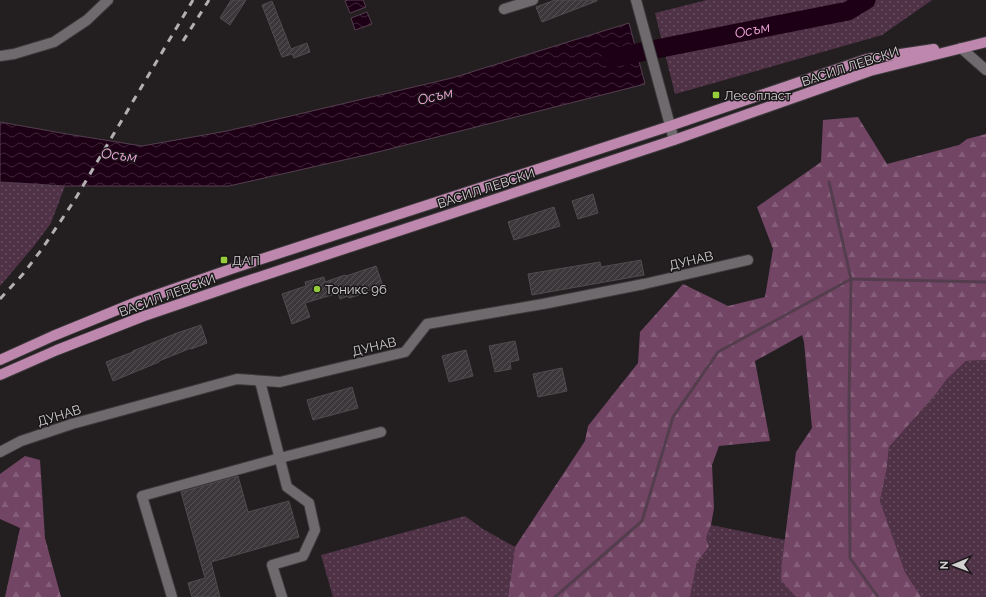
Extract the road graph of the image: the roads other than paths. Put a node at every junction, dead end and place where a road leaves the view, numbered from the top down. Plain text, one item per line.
1 (108, 0) edge
2 (533, 0) edge
3 (636, 0) edge
4 (504, 9) dead end
5 (986, 42) edge
6 (961, 48) junction
7 (0, 56) edge
8 (986, 70) edge
9 (670, 126) junction
10 (674, 140) junction
11 (748, 260) dead end
12 (0, 360) edge
13 (0, 375) edge
14 (260, 381) junction
15 (381, 432) dead end
16 (0, 452) edge
17 (280, 458) junction
18 (172, 597) edge
19 (282, 597) edge

1 - 7 street
2 - 4 street
3 - 9 street
5 - 6 main road, ВАСИЛ ЛЕВСКИ
5 - 9 main road, ВАСИЛ ЛЕВСКИ
6 - 8 street
6 - 10 main road, ВАСИЛ ЛЕВСКИ
9 - 10 street
9 - 12 main road, ВАСИЛ ЛЕВСКИ
10 - 13 main road, ВАСИЛ ЛЕВСКИ
11 - 14 street, ДУНАВ
14 - 16 street, ДУНАВ
14 - 17 street
15 - 17 street
17 - 18 street
17 - 19 street

